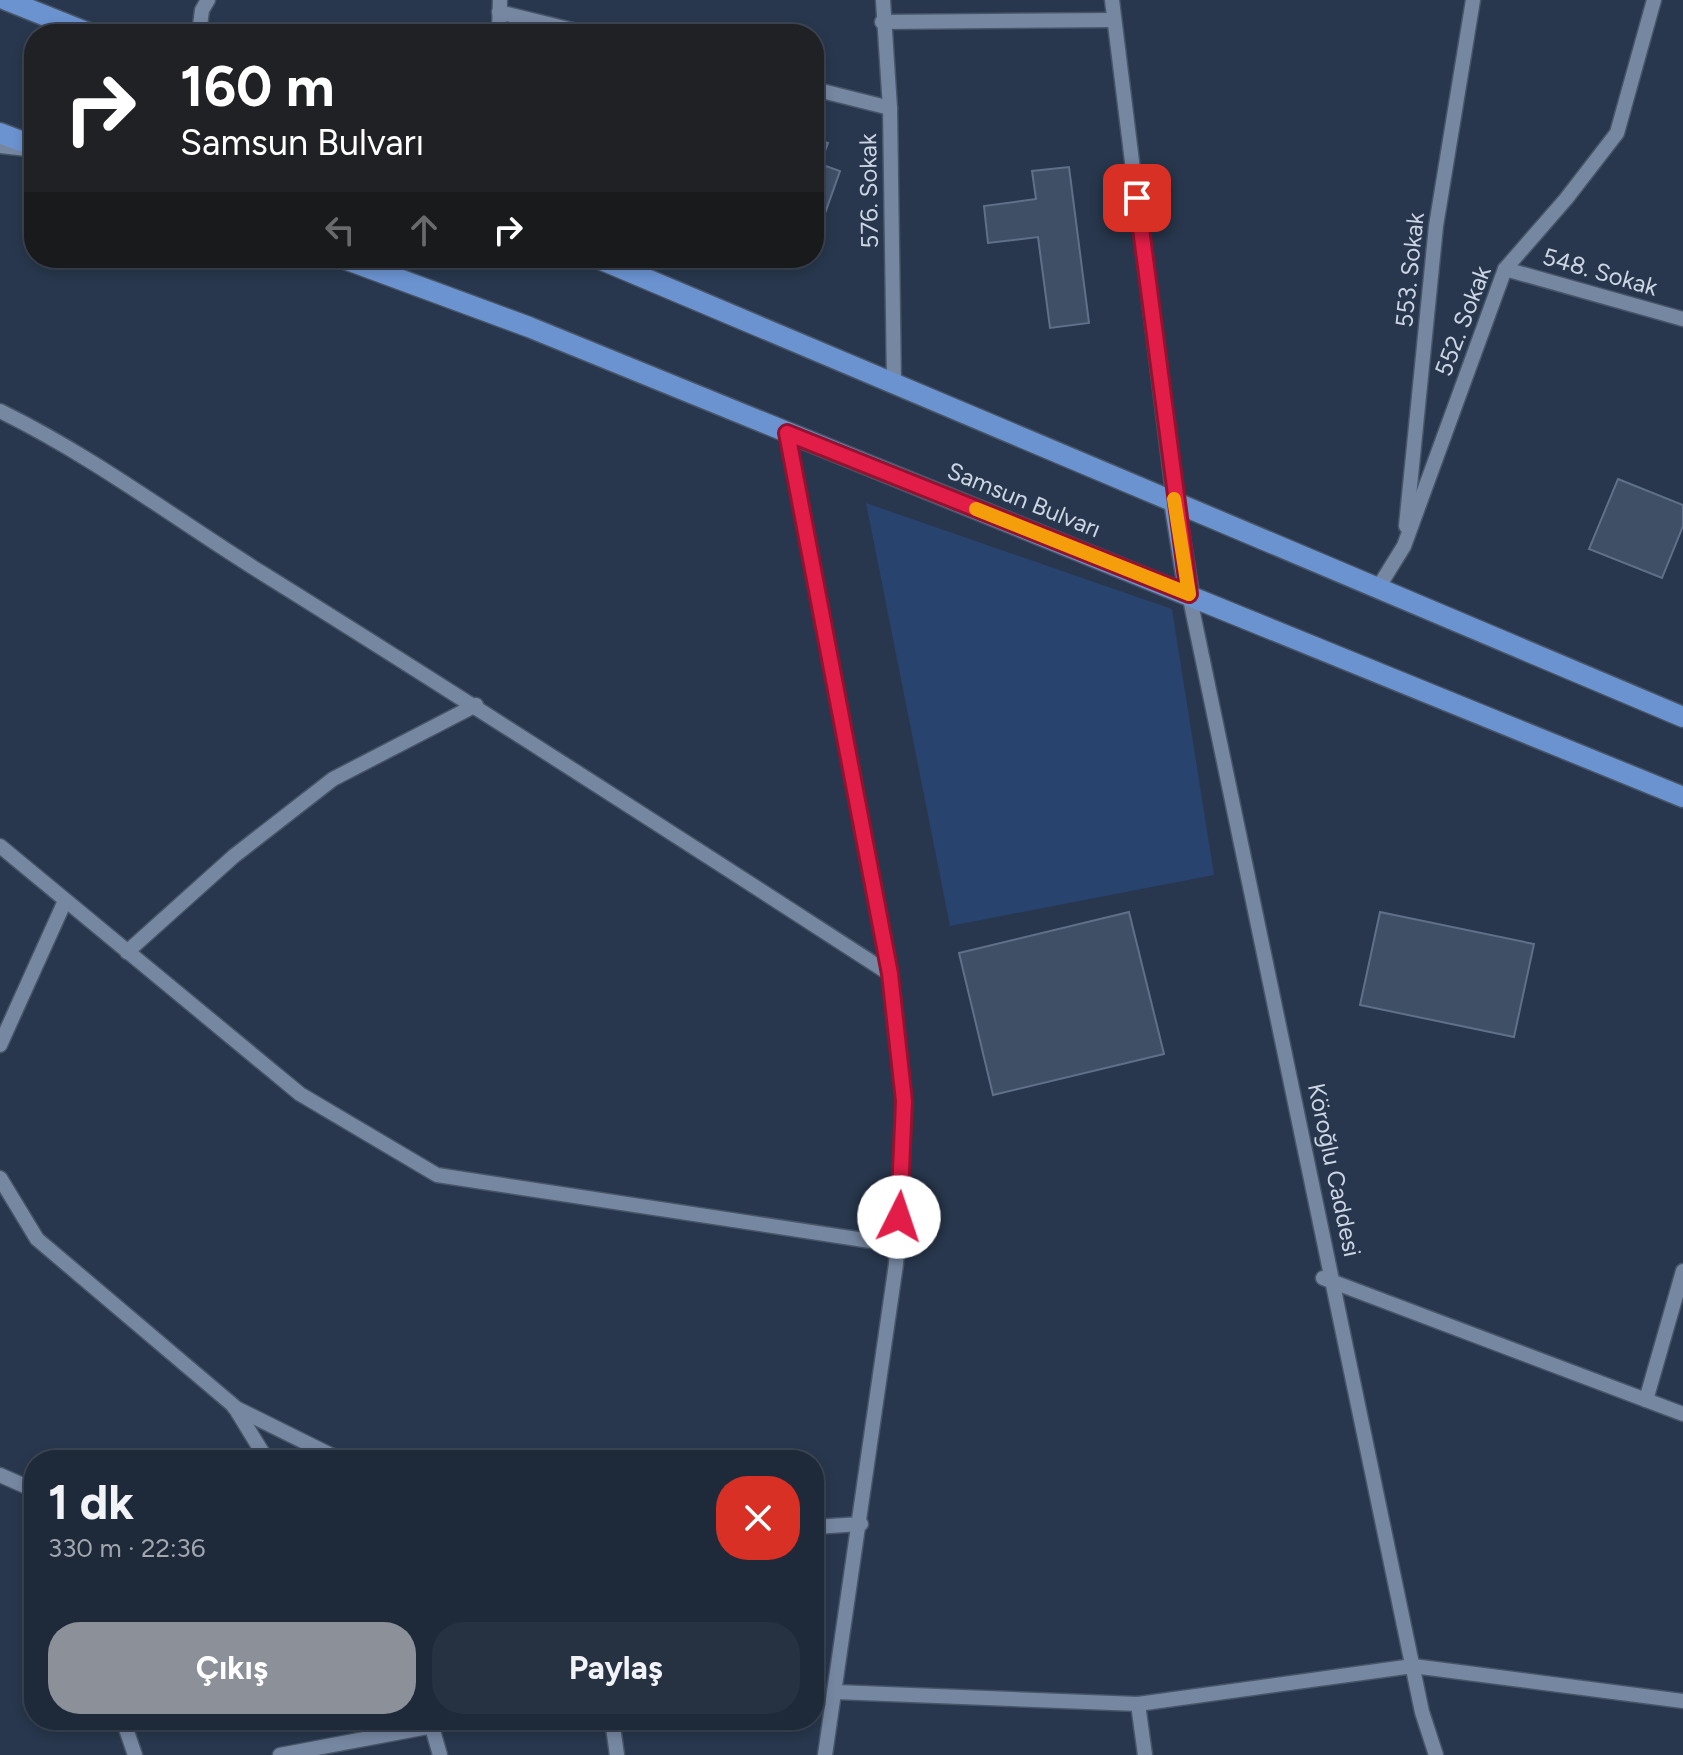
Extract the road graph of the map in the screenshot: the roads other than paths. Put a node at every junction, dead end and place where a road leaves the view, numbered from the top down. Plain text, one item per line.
1 (6, 0) edge
2 (208, 0) edge
3 (883, 0) edge
4 (1112, 0) edge
5 (1473, 0) edge
6 (1654, 0) edge
7 (499, 6) edge
8 (1114, 20) junction
9 (882, 22) junction
10 (66, 24) edge
11 (200, 24) edge
12 (557, 24) edge
13 (824, 92) edge
14 (890, 108) junction
15 (0, 133) edge
16 (24, 144) edge
17 (0, 146) edge
18 (24, 147) edge
19 (369, 268) edge
20 (621, 268) edge
21 (1505, 269) junction
22 (1683, 319) edge
23 (894, 383) junction
24 (0, 411) edge
25 (787, 433) junction
26 (1174, 501) junction
27 (1404, 546) junction
28 (1378, 588) junction
29 (1189, 594) junction
30 (476, 705) junction
31 (1683, 717) edge
32 (1683, 797) edge
33 (0, 846) edge
34 (65, 901) junction
35 (127, 952) junction
36 (890, 974) junction
37 (0, 1045) edge
38 (0, 1178) edge
39 (897, 1245) junction
40 (1683, 1271) edge
41 (1329, 1280) junction
42 (1646, 1400) junction
43 (234, 1406) junction
44 (1683, 1414) edge
45 (261, 1450) edge
46 (321, 1450) edge
47 (0, 1475) edge
48 (24, 1486) edge
49 (861, 1524) junction
50 (824, 1526) edge
51 (1413, 1666) junction
52 (836, 1692) junction
53 (1683, 1701) edge
54 (1138, 1704) junction
55 (126, 1730) edge
56 (398, 1730) edge
57 (433, 1730) edge
58 (613, 1730) edge
59 (135, 1755) edge
60 (280, 1755) edge
61 (440, 1755) edge
62 (617, 1755) edge
63 (825, 1755) edge
64 (1145, 1755) edge
65 (1436, 1755) edge

1 - 10 main road
2 - 11 street
3 - 9 street, 576. Sokak
4 - 8 street
5 - 27 street, 553. Sokak
6 - 21 street, 552. Sokak
7 - 12 street
8 - 9 street
8 - 26 street
9 - 14 street, 576. Sokak
13 - 14 street
14 - 23 street, 576. Sokak
15 - 16 main road
17 - 18 street
19 - 25 main road, Samsun Bulvarı
20 - 23 main road
21 - 22 street, 548. Sokak
21 - 27 street, 552. Sokak
23 - 26 main road
24 - 30 street
25 - 29 main road, Samsun Bulvarı
25 - 36 street
26 - 28 main road
26 - 29 main road
27 - 28 street, 552. Sokak
28 - 31 main road
29 - 32 main road, Samsun Bulvarı
29 - 41 street, Köroğlu Caddesi
30 - 35 street
30 - 36 street
33 - 34 street
34 - 35 street
34 - 37 street
35 - 39 street
36 - 39 street
38 - 43 street
39 - 49 street
40 - 42 street
41 - 42 street
41 - 51 street, Köroğlu Caddesi
42 - 44 street
43 - 45 street
43 - 46 street
47 - 48 street
49 - 50 street
49 - 52 street
51 - 53 street
51 - 54 street
51 - 65 street, Köroğlu Caddesi
52 - 54 street
52 - 63 street
54 - 64 street
55 - 59 street
56 - 60 street
57 - 61 street
58 - 62 street

